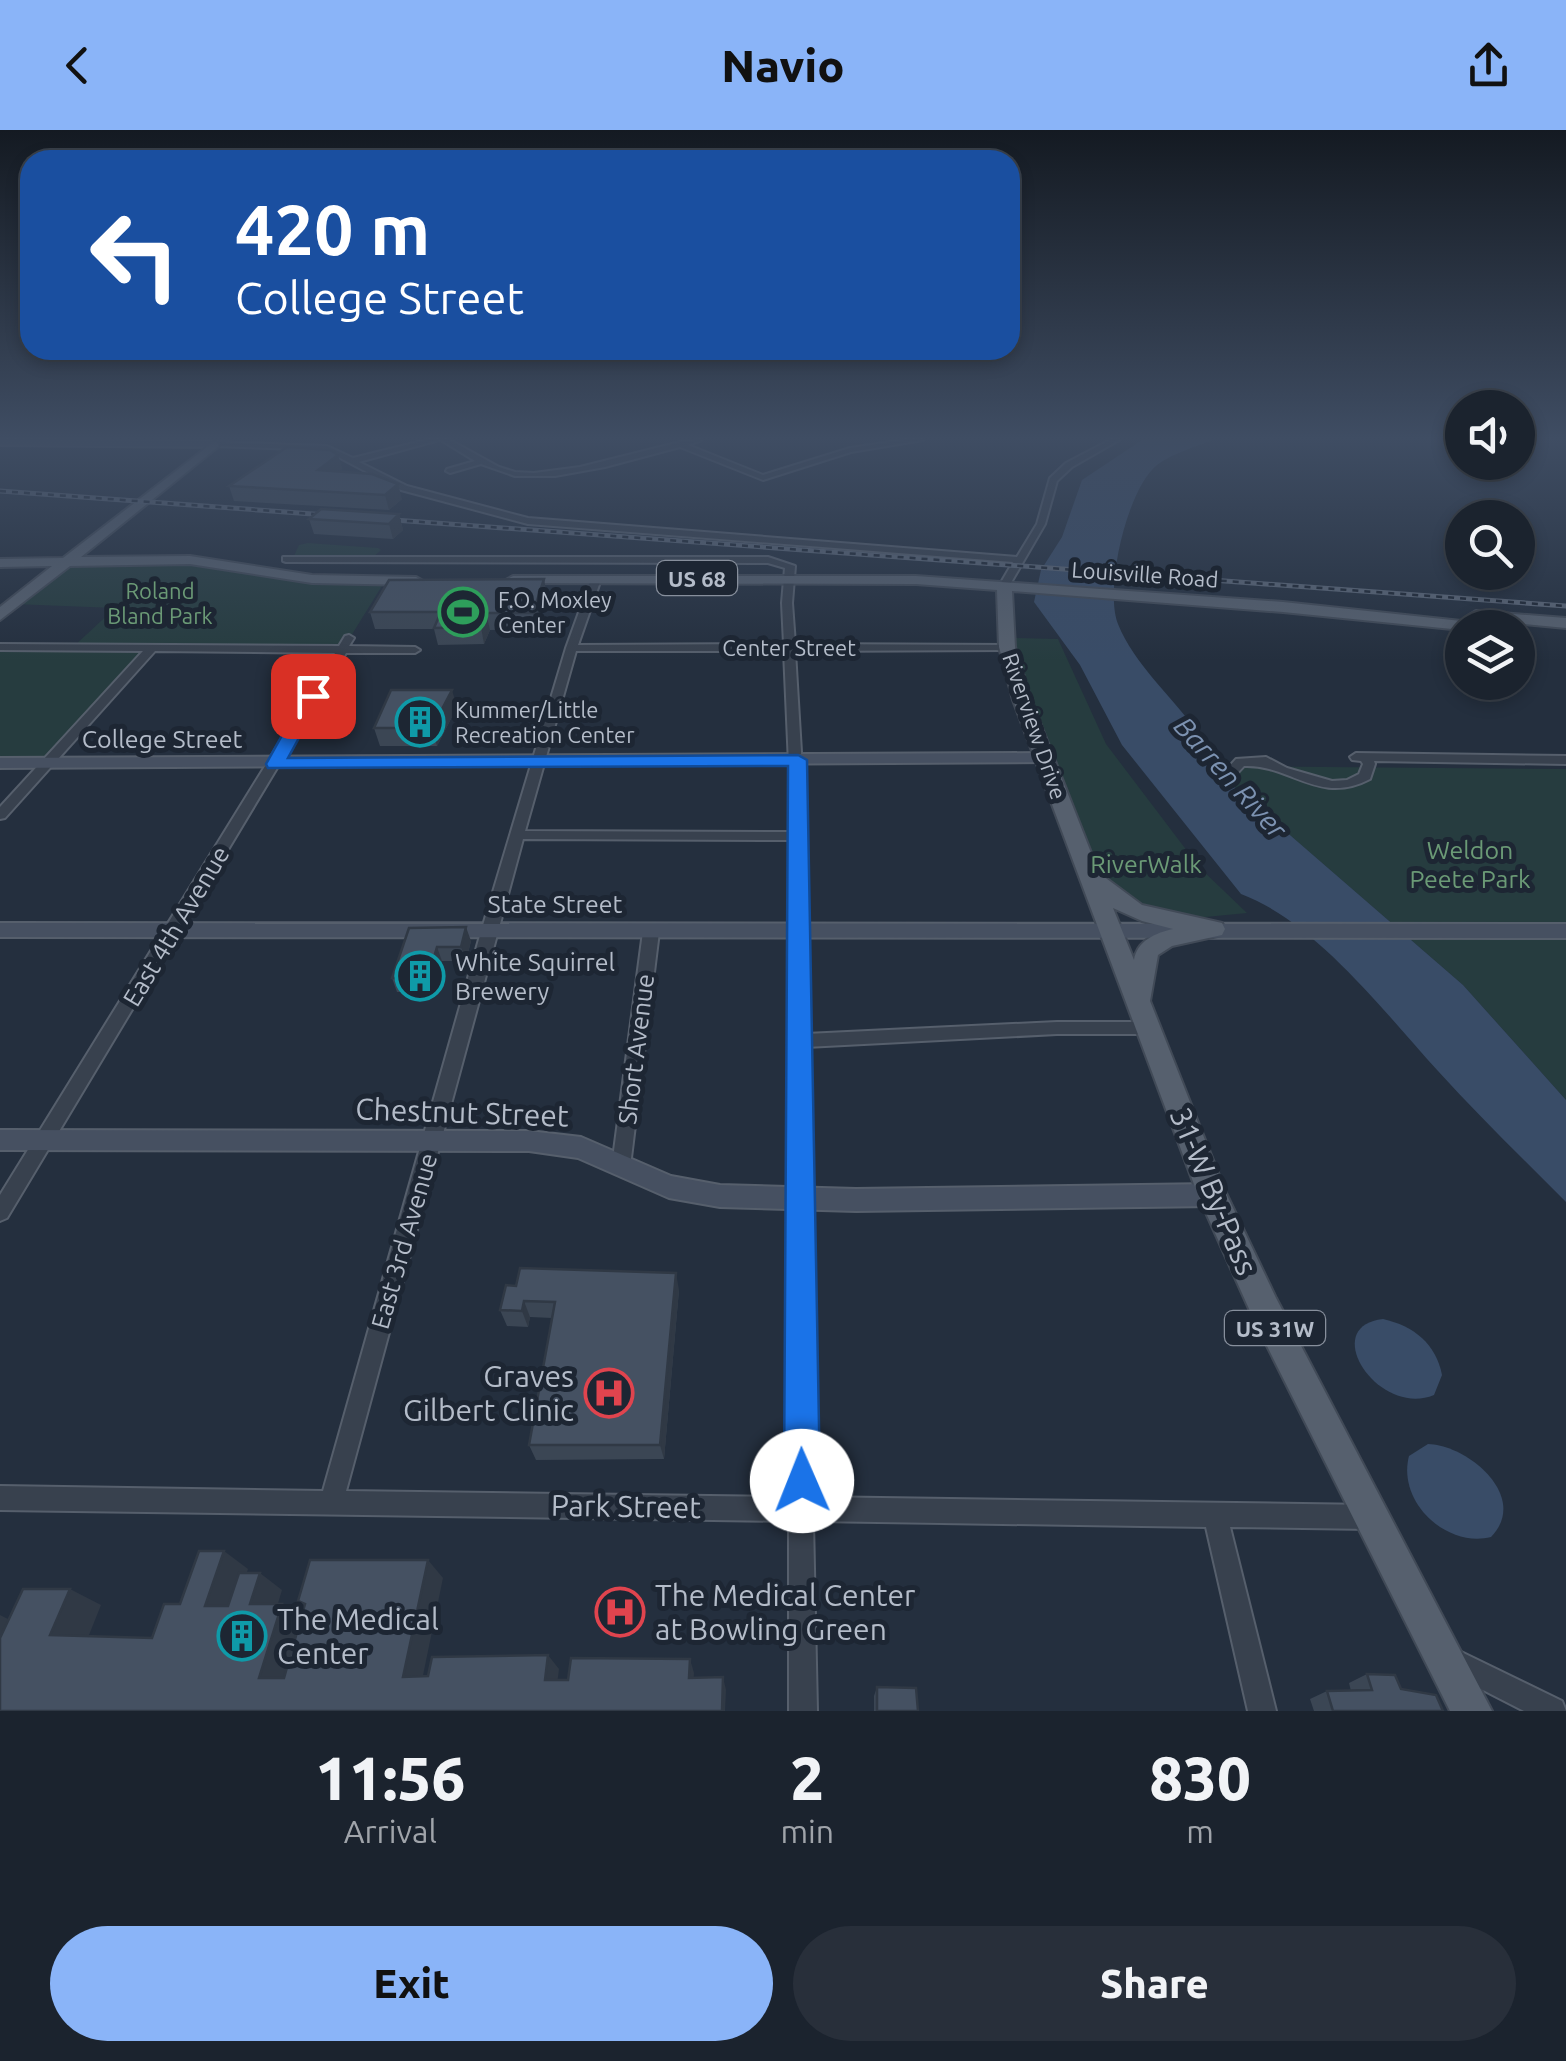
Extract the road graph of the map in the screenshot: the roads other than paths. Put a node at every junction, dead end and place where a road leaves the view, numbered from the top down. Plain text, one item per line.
1 (109, 514) edge
2 (121, 514) edge
3 (499, 514) edge
4 (1045, 514) edge
5 (54, 559) junction
6 (286, 559) dead end
7 (0, 560) edge
8 (1018, 560) junction
9 (392, 562) junction
10 (788, 570) junction
11 (596, 579) junction
12 (431, 580) edge
13 (504, 580) edge
14 (0, 581) edge
15 (385, 581) junction
16 (1004, 586) junction
17 (1283, 607) junction
18 (0, 614) edge
19 (1445, 623) edge
20 (1566, 623) edge
21 (1535, 632) edge
22 (1566, 635) edge
23 (346, 644) junction
24 (1007, 647) junction
25 (0, 648) edge
26 (152, 648) junction
27 (571, 648) junction
28 (790, 648) junction
29 (415, 650) dead end
30 (1044, 758) junction
31 (798, 760) junction
32 (1566, 760) edge
33 (539, 763) junction
34 (0, 764) edge
35 (46, 764) junction
36 (275, 764) junction
37 (1224, 779) dead end
38 (0, 816) edge
39 (519, 835) junction
40 (799, 836) junction
41 (1084, 861) junction
42 (175, 929) junction
43 (0, 930) edge
44 (1221, 930) junction
45 (1566, 930) edge
46 (799, 931) junction
47 (489, 932) junction
48 (651, 932) junction
49 (1110, 932) junction
50 (1142, 1016) junction
51 (798, 1041) junction
52 (0, 1140) edge
53 (44, 1140) junction
54 (432, 1140) junction
55 (621, 1166) junction
56 (1212, 1195) junction
57 (799, 1198) junction
58 (0, 1212) edge
59 (0, 1498) edge
60 (332, 1500) junction
61 (802, 1510) junction
62 (1215, 1513) junction
63 (1373, 1517) junction
64 (1445, 1657) junction
65 (803, 1711) edge
66 (1262, 1711) edge
67 (1472, 1711) edge
68 (1552, 1711) edge

1 - 5 main road
2 - 5 main road
3 - 8 street
4 - 8 street
5 - 7 main road
5 - 14 main road
5 - 15 main road
5 - 18 main road
6 - 9 street
8 - 16 street
9 - 10 street
9 - 15 street
10 - 11 main road, US 68
10 - 16 main road, US 68
10 - 28 street
11 - 13 main road, US 68
11 - 27 street, East 3rd Avenue
12 - 15 main road
16 - 17 main road, Louisville Road
16 - 24 main road, Riverview Drive / US 31W
17 - 19 main road, Louisville Road
17 - 20 main road, Louisville Road
21 - 22 main road
23 - 26 street
23 - 29 street
23 - 36 street, East 4th Avenue
24 - 28 street, Center Street
24 - 30 main road, Riverview Drive / US 31W
25 - 26 street
26 - 35 street
27 - 28 street, Center Street
27 - 33 street, East 3rd Avenue
28 - 31 street
30 - 31 street, College Street
30 - 41 main road, Riverview Drive / US 31W
31 - 33 street, College Street
31 - 40 street
32 - 37 street
33 - 36 street, College Street
33 - 39 street, East 3rd Avenue
34 - 35 street, College Street
35 - 36 street, College Street
35 - 38 street
36 - 42 street, East 4th Avenue
39 - 40 street
39 - 47 street, East 3rd Avenue
40 - 46 street
41 - 44 main road
41 - 49 main road, Riverview Drive / US 31W
42 - 43 street, State Street
42 - 47 street, State Street
42 - 53 street, East 4th Avenue
44 - 45 street, State Street
44 - 49 street, State Street
44 - 50 main road
46 - 48 street, State Street
46 - 49 street, State Street
46 - 51 street
47 - 48 street, State Street
47 - 54 street, East 3rd Avenue
48 - 55 street, Short Avenue
49 - 50 main road, 31-W By-Pass / US 31W
50 - 51 street
50 - 56 main road, 31-W By-Pass / US 31W
51 - 57 street
52 - 53 street, Chestnut Street
53 - 54 street, Chestnut Street
53 - 58 street, East 4th Avenue
54 - 55 street, Chestnut Street
54 - 60 street, East 3rd Avenue
55 - 57 street, Chestnut Street
56 - 57 street, Chestnut Street
56 - 63 main road, 31-W By-Pass / US 31W
57 - 61 street
59 - 60 street, Park Street
60 - 61 street, Park Street
61 - 62 street, Park Street
61 - 65 street
62 - 63 street, Park Street
62 - 66 street
63 - 64 main road, 31-W By-Pass / US 31W
64 - 67 main road, 31-W By-Pass / US 31W
64 - 68 street

